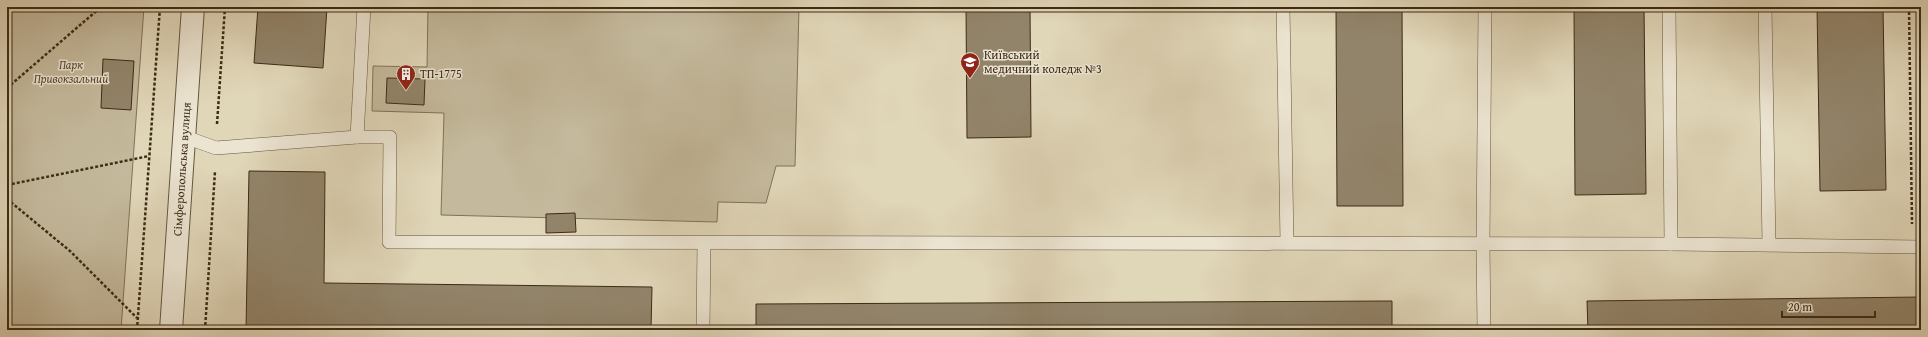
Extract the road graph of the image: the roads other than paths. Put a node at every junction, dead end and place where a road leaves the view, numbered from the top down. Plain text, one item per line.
1 (193, 7) edge
2 (364, 7) edge
3 (1283, 7) edge
4 (1485, 7) edge
5 (1669, 7) edge
6 (1765, 7) edge
7 (184, 137) junction
8 (357, 137) junction
9 (704, 243) junction
10 (1288, 243) junction
11 (1483, 244) junction
12 (1672, 244) junction
13 (1768, 244) junction
14 (1917, 247) edge
15 (171, 330) edge
16 (703, 330) edge
17 (1484, 330) edge

1 - 7 street, Сімферопольська вулиця
2 - 8 lane
3 - 10 lane
4 - 11 lane
5 - 12 lane
6 - 13 lane
7 - 8 lane
7 - 15 street, Сімферопольська вулиця
8 - 9 lane
9 - 10 lane
9 - 16 lane
10 - 11 lane
11 - 12 lane
11 - 17 lane
12 - 13 lane
13 - 14 lane

